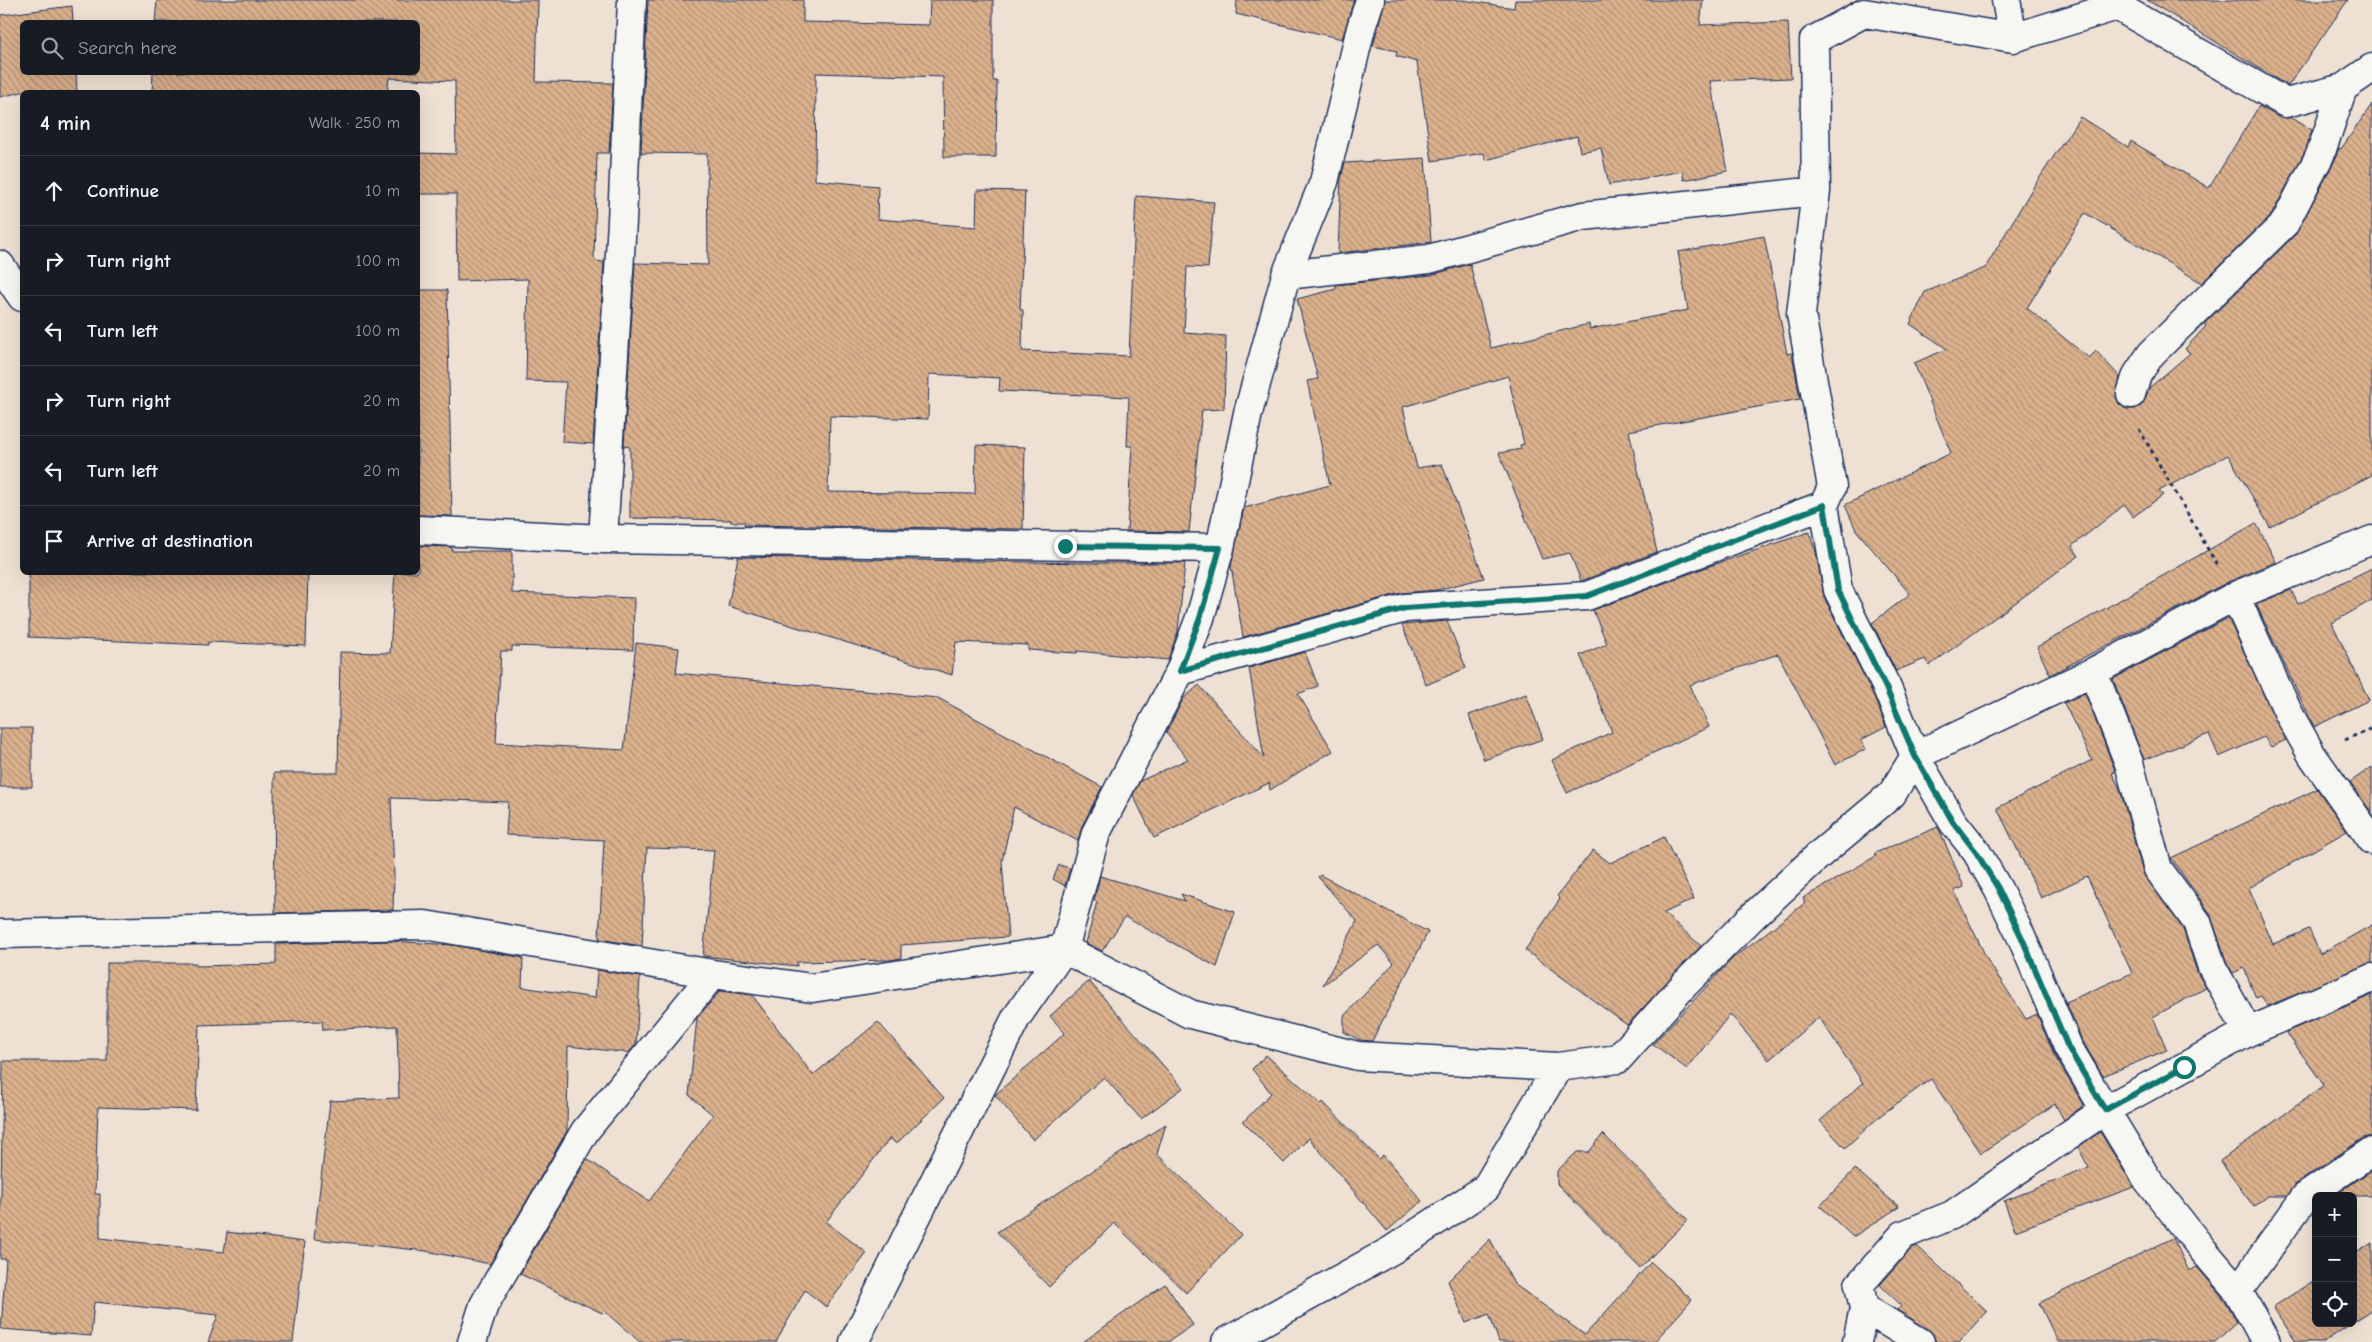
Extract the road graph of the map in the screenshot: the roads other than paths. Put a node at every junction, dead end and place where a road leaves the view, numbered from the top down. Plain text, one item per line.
1 (632, 0) edge
2 (1370, 0) edge
3 (2006, 0) edge
4 (2013, 38) junction
5 (2372, 68) edge
6 (2344, 88) junction
7 (1816, 191) junction
8 (0, 264) edge
9 (1286, 275) junction
10 (20, 294) edge
11 (2131, 394) road end
12 (1824, 505) junction
13 (420, 530) edge
14 (603, 540) junction
15 (2372, 540) edge
16 (1220, 548) junction
17 (2235, 596) junction
18 (1180, 671) junction
19 (2093, 672) junction
20 (1915, 756) junction
21 (2372, 840) edge
22 (0, 934) edge
23 (1064, 949) junction
24 (713, 974) junction
25 (2372, 978) edge
26 (2248, 1032) junction
27 (1558, 1068) junction
28 (2105, 1110) junction
29 (2372, 1151) edge
30 (2238, 1291) junction
31 (1864, 1308) junction
32 (472, 1342) edge
33 (854, 1342) edge
34 (1226, 1342) edge
35 (1857, 1342) edge
36 (1920, 1342) edge
37 (2266, 1342) edge

1 - 14 street
2 - 9 street
3 - 4 street
4 - 6 street
4 - 7 street
5 - 6 street
6 - 11 street
7 - 9 street
7 - 12 street
8 - 10 street
9 - 16 street
12 - 18 street
12 - 20 street
13 - 14 street
14 - 16 street
15 - 17 street
16 - 18 street
17 - 19 street
17 - 21 street
18 - 23 street
19 - 20 street
19 - 26 street
20 - 27 street
20 - 28 street
22 - 24 street
23 - 24 street
23 - 27 street
23 - 33 street
24 - 32 street
25 - 26 street
26 - 28 street
27 - 34 street
28 - 30 street
28 - 31 street
29 - 30 street
30 - 37 street
31 - 35 street
31 - 36 street

